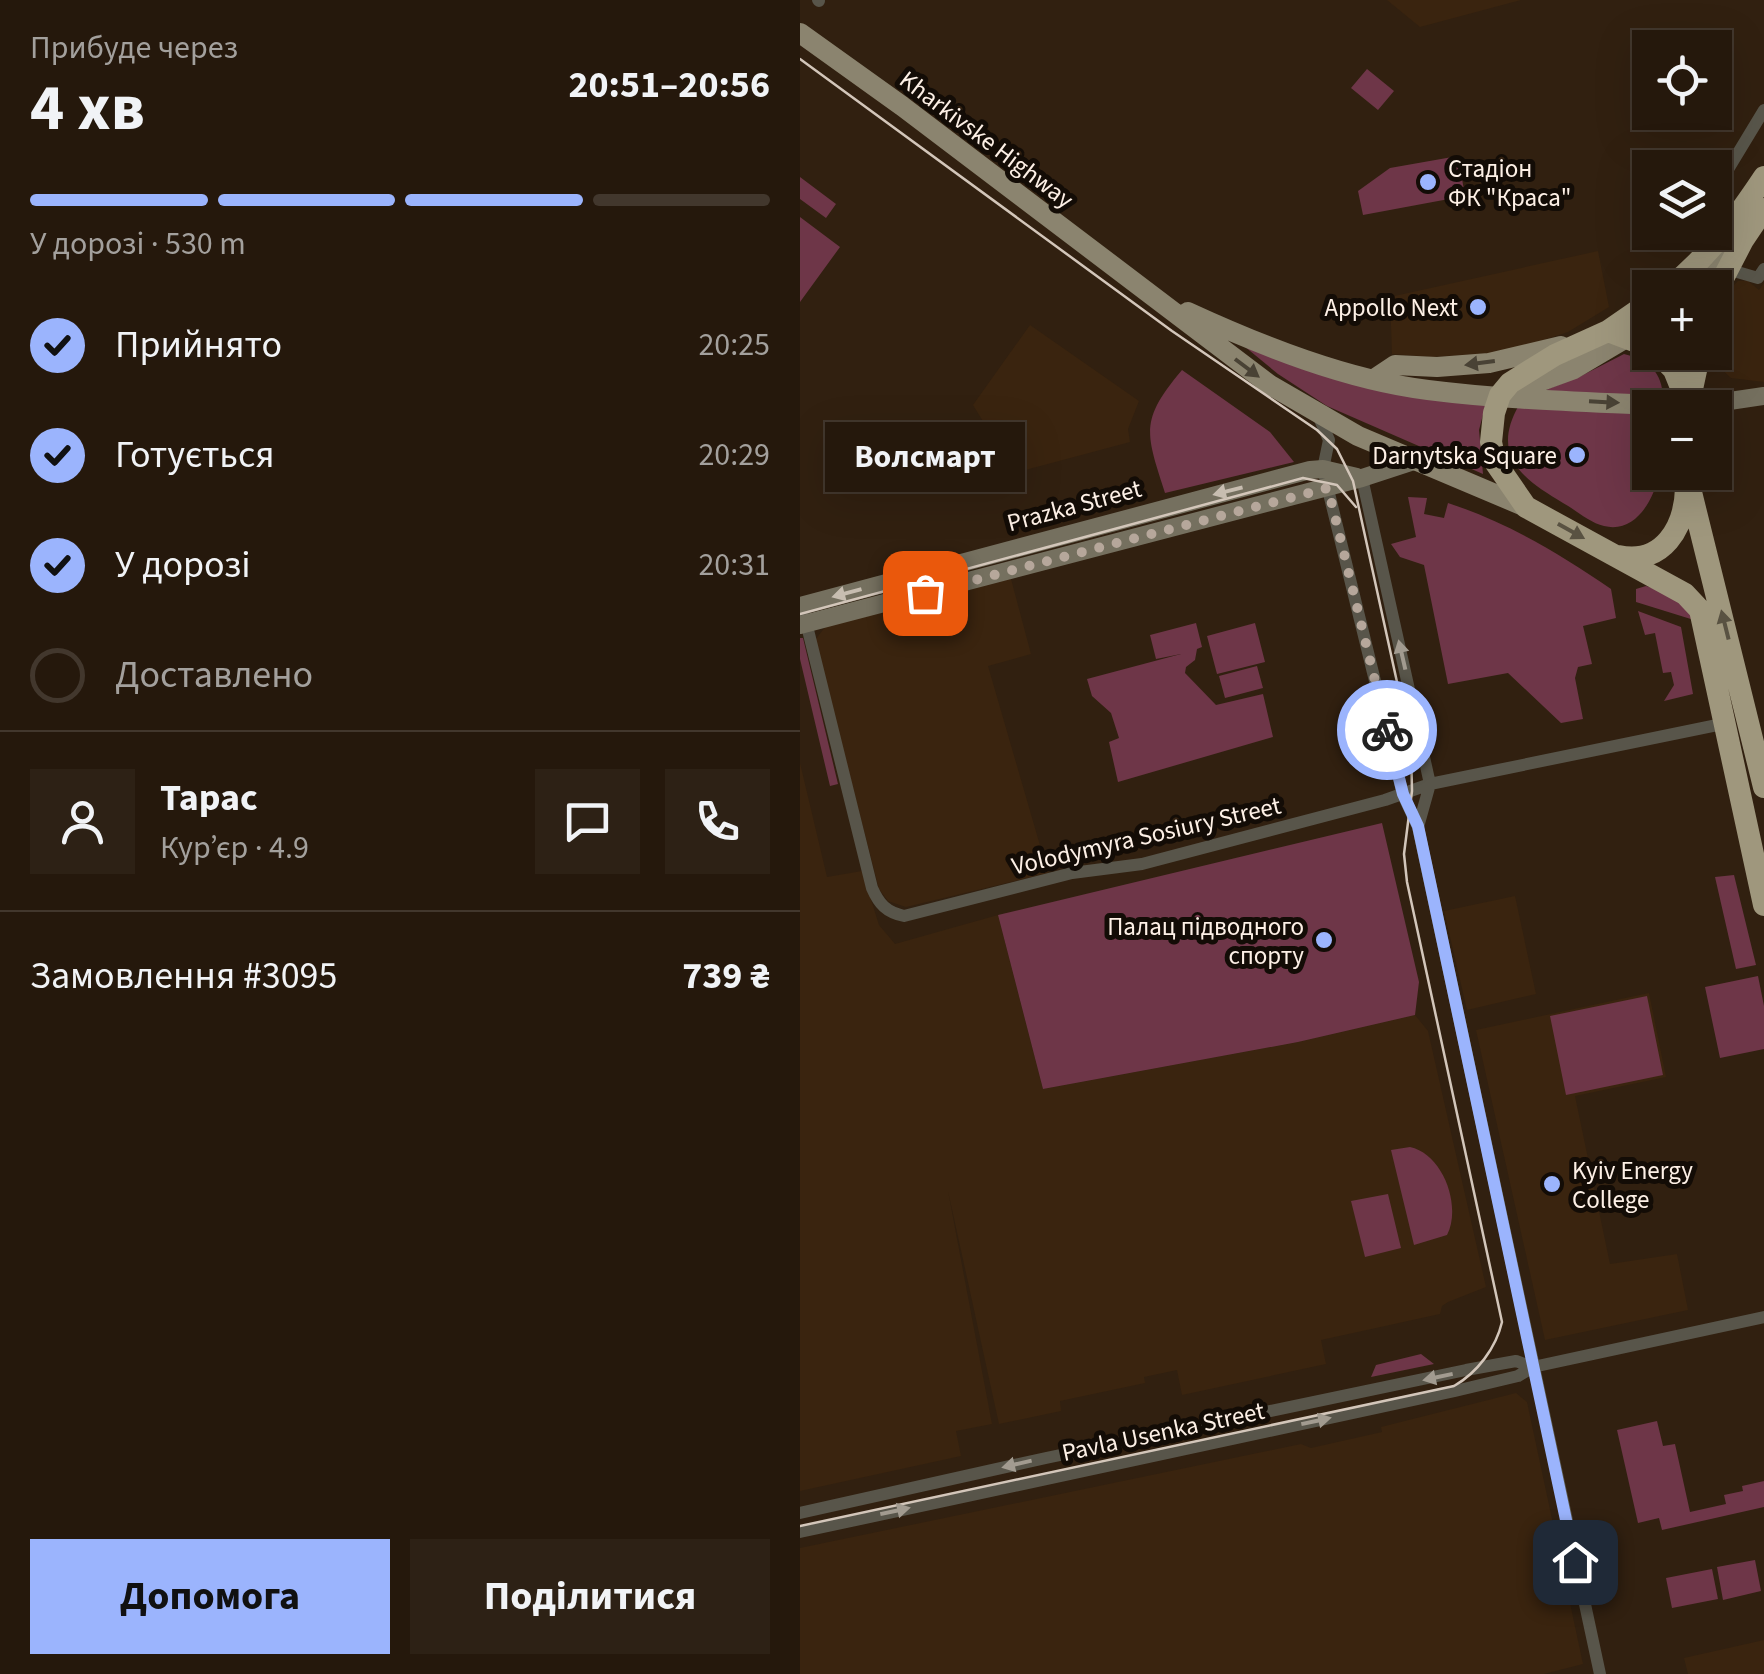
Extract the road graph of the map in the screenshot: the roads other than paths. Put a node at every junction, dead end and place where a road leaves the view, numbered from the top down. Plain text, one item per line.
1 (800, 33) edge
2 (1764, 110) edge
3 (1732, 163) edge
4 (1764, 178) edge
5 (1764, 210) edge
6 (1732, 225) edge
7 (1732, 227) edge
8 (1711, 250) edge
9 (1728, 250) edge
10 (1727, 269) joint
11 (1690, 270) edge
12 (1761, 273) edge
13 (1142, 288) junction
14 (1632, 335) edge
15 (1632, 335) edge
16 (1374, 379) junction
17 (1500, 395) junction
18 (1764, 396) edge
19 (1732, 401) edge
20 (1632, 403) edge
21 (1317, 412) junction
22 (1417, 460) junction
23 (1323, 468) junction
24 (1362, 478) junction
25 (1328, 488) junction
26 (1686, 490) edge
27 (1690, 490) edge
28 (1526, 507) junction
29 (1615, 556) junction
30 (802, 615) edge
31 (1747, 720) edge
32 (1430, 784) junction
33 (1764, 787) edge
34 (1403, 794) junction
35 (1418, 826) junction
36 (1764, 904) edge
37 (1764, 1317) edge
38 (1533, 1366) junction
39 (800, 1513) edge
40 (800, 1532) edge
41 (1600, 1674) edge

1 - 13 main road, Kharkivske Highway
2 - 3 street
4 - 6 highway
5 - 7 highway
8 - 11 highway
9 - 10 highway
10 - 12 street
13 - 16 main road, Kharkivske Highway
13 -> 21 main road, Kharkivske Highway
14 -> 16 main road
15 - 17 highway
16 - 17 main road, Kharkivske Highway
17 -> 20 main road, Kharkivske Highway
17 - 28 highway
18 - 19 street
21 - 22 main road, Kharkivske Highway
21 - 23 street
22 - 24 street, Prazka Street
22 - 28 main road
23 - 24 street, Prazka Street
23 - 25 street
23 -> 30 street, Prazka Street
24 - 25 street, Prazka Street
32 -> 24 street
25 - 30 street, Prazka Street
25 - 34 street
26 - 29 highway
31 -> 27 highway
28 -> 29 highway
29 - 31 highway
30 - 34 street, Volodymyra Sosiury Street
31 - 32 street, Volodymyra Sosiury Street
31 - 33 highway
31 - 36 highway
32 - 34 street, Volodymyra Sosiury Street
32 - 35 street
34 - 35 street
35 - 38 street
37 - 38 street, Pavla Usenka Street
38 -> 39 street, Pavla Usenka Street
40 -> 38 street, Pavla Usenka Street
38 - 41 street

